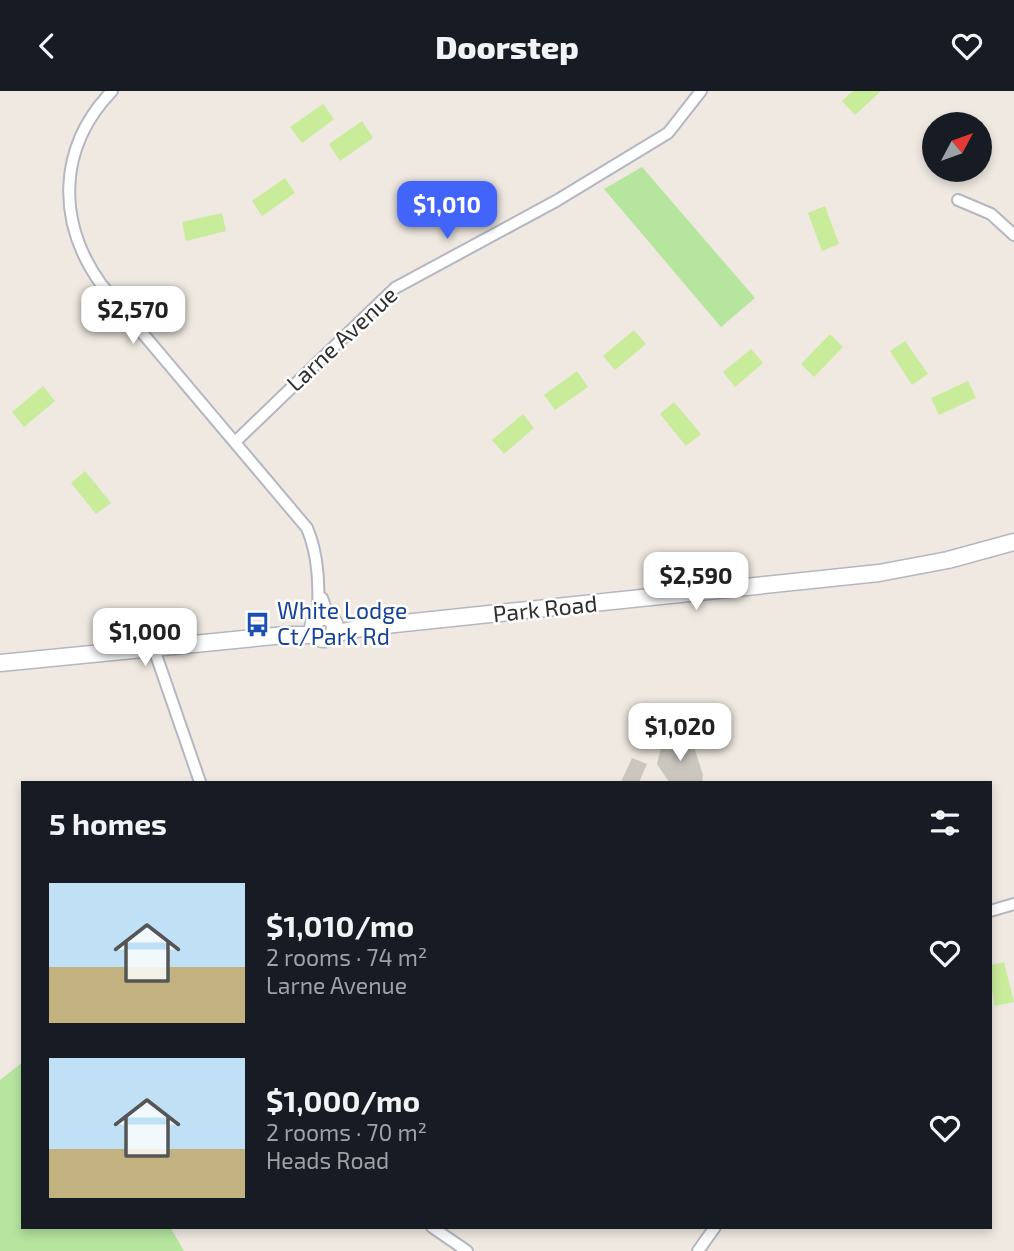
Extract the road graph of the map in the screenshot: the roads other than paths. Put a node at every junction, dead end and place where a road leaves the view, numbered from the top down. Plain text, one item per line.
1 (113, 91) edge
2 (701, 91) edge
3 (958, 199) dead end
4 (1014, 235) edge
5 (235, 442) junction
6 (1014, 542) edge
7 (324, 625) junction
8 (154, 649) junction
9 (0, 663) edge
10 (200, 781) edge
11 (1014, 904) edge
12 (992, 910) edge
13 (435, 1229) edge
14 (714, 1229) edge
15 (467, 1251) edge
16 (698, 1251) edge

1 - 5 street
2 - 5 street, Larne Avenue
3 - 4 street
5 - 7 street
6 - 7 street, Park Road
7 - 8 street
8 - 9 street
8 - 10 street
11 - 12 street
13 - 15 street
14 - 16 street

